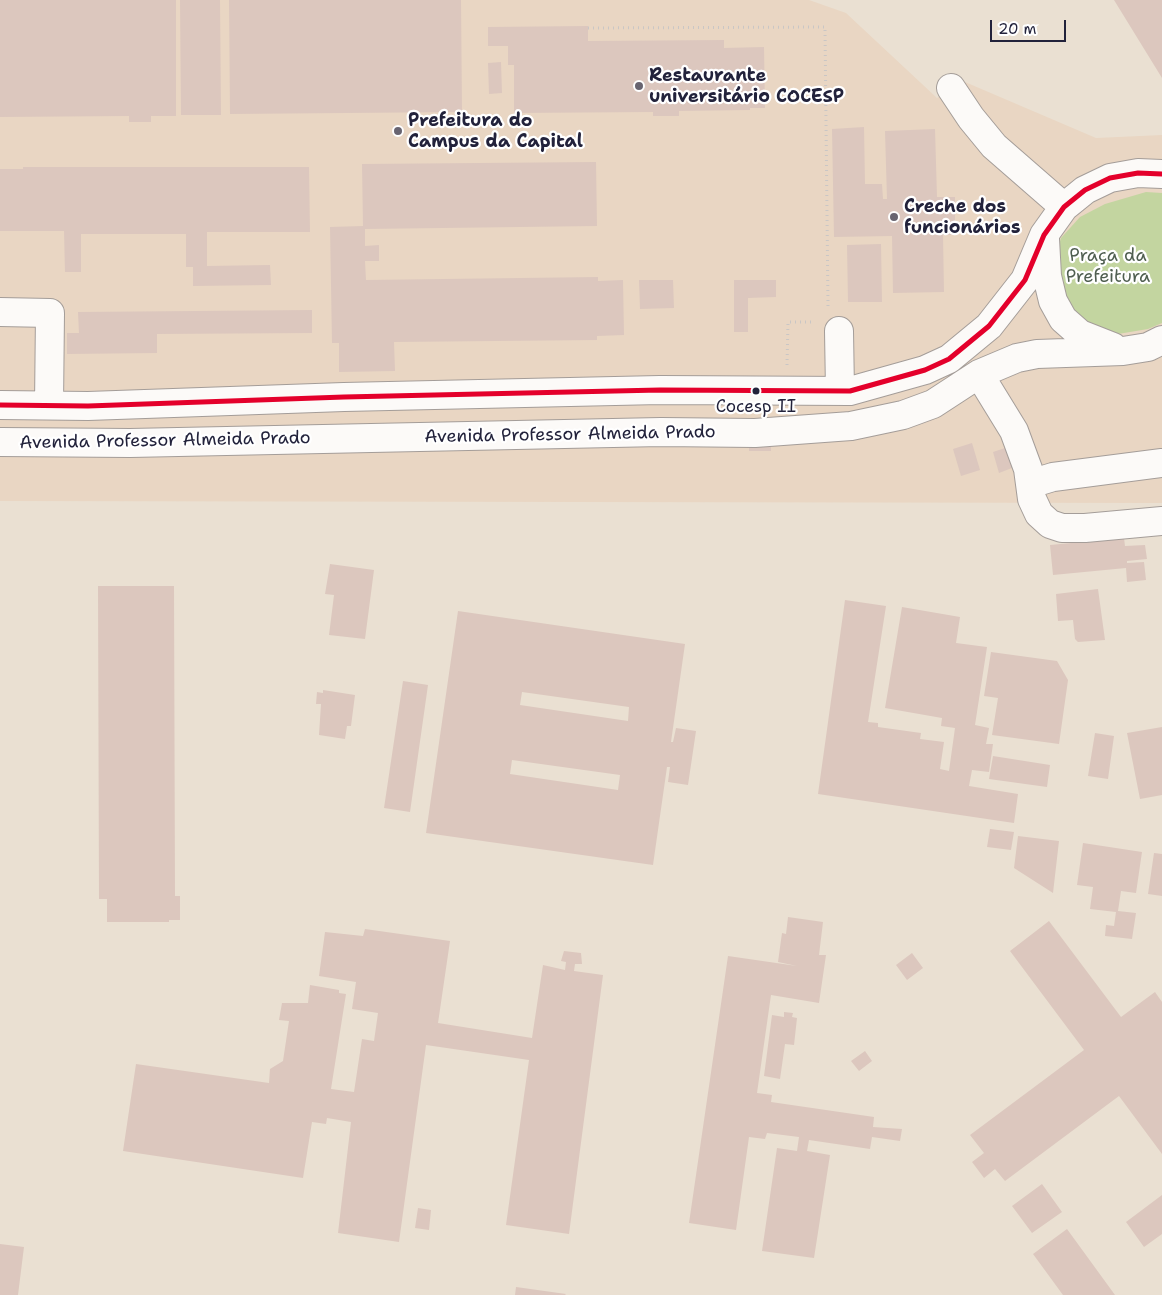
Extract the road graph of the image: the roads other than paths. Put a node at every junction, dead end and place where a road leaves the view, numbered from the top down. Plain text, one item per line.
1 (951, 88) dead end
2 (1162, 174) edge
3 (1064, 208) junction
4 (1044, 235) junction
5 (0, 312) edge
6 (828, 322) road end
7 (1162, 340) edge
8 (1123, 351) junction
9 (979, 374) junction
10 (840, 391) junction
11 (120, 404) junction
12 (0, 405) edge
13 (49, 405) junction
14 (88, 406) junction
15 (0, 442) edge
16 (130, 443) junction
17 (78, 444) junction
18 (1162, 463) edge
19 (1030, 484) junction
20 (1162, 521) edge

1 - 3 street
2 - 3 street, Avenida Professor Almeida Prado
3 - 4 street, Avenida Professor Almeida Prado
4 - 8 street
4 - 10 street, Avenida Professor Almeida Prado
5 - 13 street
6 - 10 street
7 - 8 street, Avenida Professor Almeida Prado
8 - 9 street, Avenida Professor Almeida Prado
9 - 16 street, Avenida Professor Almeida Prado
9 - 19 street
10 - 11 street, Avenida Professor Almeida Prado
11 - 14 street, Avenida Professor Almeida Prado
11 - 16 street
12 - 13 street, Avenida Professor Almeida Prado
13 - 14 street, Avenida Professor Almeida Prado
14 - 17 street
15 - 17 street, Avenida Professor Almeida Prado
16 - 17 street, Avenida Professor Almeida Prado
18 - 19 street
19 - 20 street

